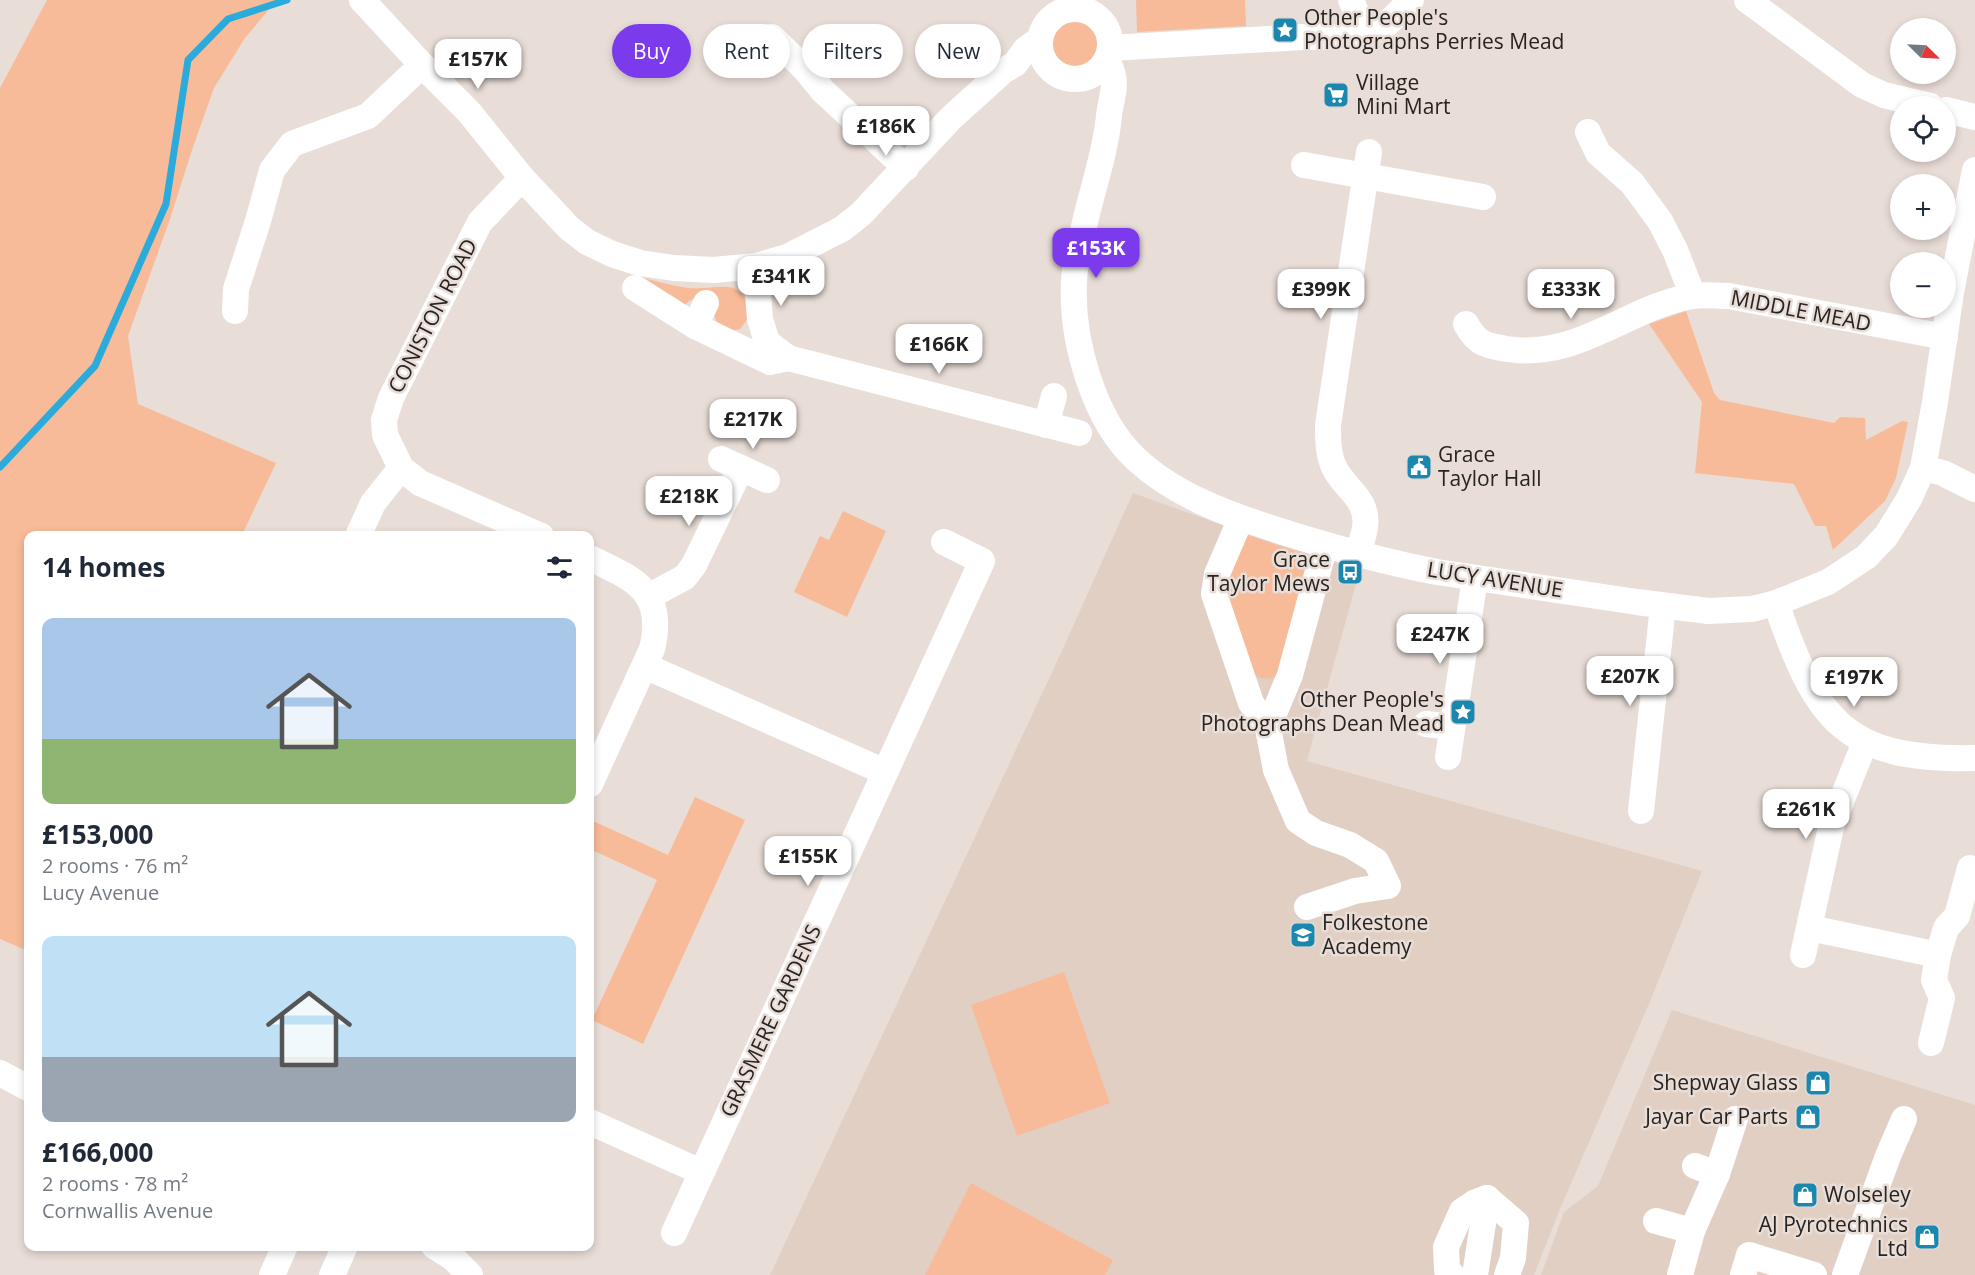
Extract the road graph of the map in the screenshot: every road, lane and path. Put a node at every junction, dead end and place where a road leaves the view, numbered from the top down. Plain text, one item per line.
1 (362, 0) edge
2 (1351, 0) edge
3 (1411, 0) edge
4 (1747, 0) edge
5 (1093, 6) edge
6 (1365, 33) junction
7 (1040, 39) junction
8 (1109, 53) junction
9 (790, 54) edge
10 (1015, 64) junction
11 (422, 65) junction
12 (802, 66) edge
13 (1053, 71) junction
14 (812, 78) edge
15 (1078, 80) junction
16 (1890, 96) edge
17 (1956, 112) edge
18 (1109, 114) junction
19 (1975, 117) edge
20 (1588, 132) dead end
21 (1367, 163) junction
22 (1304, 165) dead end
23 (906, 168) junction
24 (1975, 170) edge
25 (522, 178) junction
26 (1483, 196) dead end
27 (1969, 234) edge
28 (756, 266) junction
29 (634, 288) dead end
30 (1693, 296) junction
31 (235, 310) dead end
32 (1467, 324) dead end
33 (1945, 337) junction
34 (788, 358) junction
35 (1054, 396) dead end
36 (1046, 424) junction
37 (1079, 433) dead end
38 (401, 468) junction
39 (1923, 468) junction
40 (766, 480) dead end
41 (1975, 489) edge
42 (1241, 518) junction
43 (360, 531) edge
44 (530, 531) edge
45 (944, 542) dead end
46 (1325, 545) junction
47 (1358, 554) junction
48 (594, 560) edge
49 (1475, 578) junction
50 (648, 597) junction
51 (1776, 603) junction
52 (1663, 606) junction
53 (645, 666) junction
54 (1426, 724) dead end
55 (1452, 727) junction
56 (1268, 728) junction
57 (1865, 741) junction
58 (1448, 757) dead end
59 (1975, 758) edge
60 (885, 772) junction
61 (594, 775) edge
62 (1641, 812) dead end
63 (1970, 868) dead end
64 (1307, 906) dead end
65 (1810, 928) junction
66 (1803, 955) dead end
67 (1938, 955) junction
68 (1931, 1043) dead end
69 (0, 1073) edge
70 (24, 1086) edge
71 (1735, 1119) dead end
72 (1904, 1119) dead end
73 (594, 1124) edge
74 (701, 1172) junction
75 (1487, 1198) junction
76 (1656, 1221) dead end
77 (1692, 1231) junction
78 (674, 1233) dead end
79 (283, 1251) edge
80 (343, 1251) edge
81 (442, 1251) edge
82 (272, 1275) edge
83 (332, 1275) edge
84 (470, 1275) edge
85 (1452, 1275) edge
86 (1475, 1275) edge
87 (1507, 1275) edge
88 (1680, 1275) edge
89 (1743, 1275) edge
90 (1814, 1275) edge
91 (1845, 1275) edge

1 - 11 street
2 - 6 street
3 - 6 street
4 - 16 street
5 - 7 street
5 - 8 street
6 - 8 street
7 - 10 street
7 - 13 street
8 - 15 street
8 - 18 street, LUCY AVENUE
9 - 12 street
10 - 13 street
10 - 23 street
11 - 25 street
11 - 31 street
13 - 15 street
14 - 23 street
15 - 18 street
17 - 19 street
18 - 42 street, LUCY AVENUE
20 - 30 street
21 - 22 street
21 - 26 street
21 - 47 street
23 - 28 street
24 - 27 street, LUCY AVENUE
25 - 28 street
25 - 38 street, CONISTON ROAD
27 - 33 street, LUCY AVENUE
28 - 34 street
29 - 34 street
30 - 32 street, MIDDLE MEAD
30 - 33 street, MIDDLE MEAD
33 - 39 street, LUCY AVENUE
34 - 36 street
35 - 36 street
36 - 37 street
38 - 43 street
38 - 44 street, CONISTON ROAD
39 - 41 street
39 - 51 street, LUCY AVENUE
40 - 50 street
42 - 46 street, LUCY AVENUE
42 - 56 street
45 - 60 street, GRASMERE GARDENS
46 - 47 street, LUCY AVENUE
46 - 56 street
47 - 49 street, LUCY AVENUE
48 - 50 street
49 - 52 street, LUCY AVENUE
49 - 55 street
50 - 53 street
51 - 52 street, LUCY AVENUE
51 - 57 street
52 - 62 street
53 - 60 street
53 - 61 street
54 - 55 street
55 - 58 street
56 - 64 street
57 - 59 street
57 - 65 street
60 - 74 street, GRASMERE GARDENS
63 - 67 street
65 - 66 street
65 - 67 street
67 - 68 street
69 - 70 street
71 - 77 street
72 - 91 street
73 - 74 street
74 - 78 street, GRASMERE GARDENS
75 - 85 street
75 - 86 street
75 - 87 street
76 - 77 street
77 - 88 street
79 - 82 street
80 - 83 street
81 - 84 street
89 - 90 street

